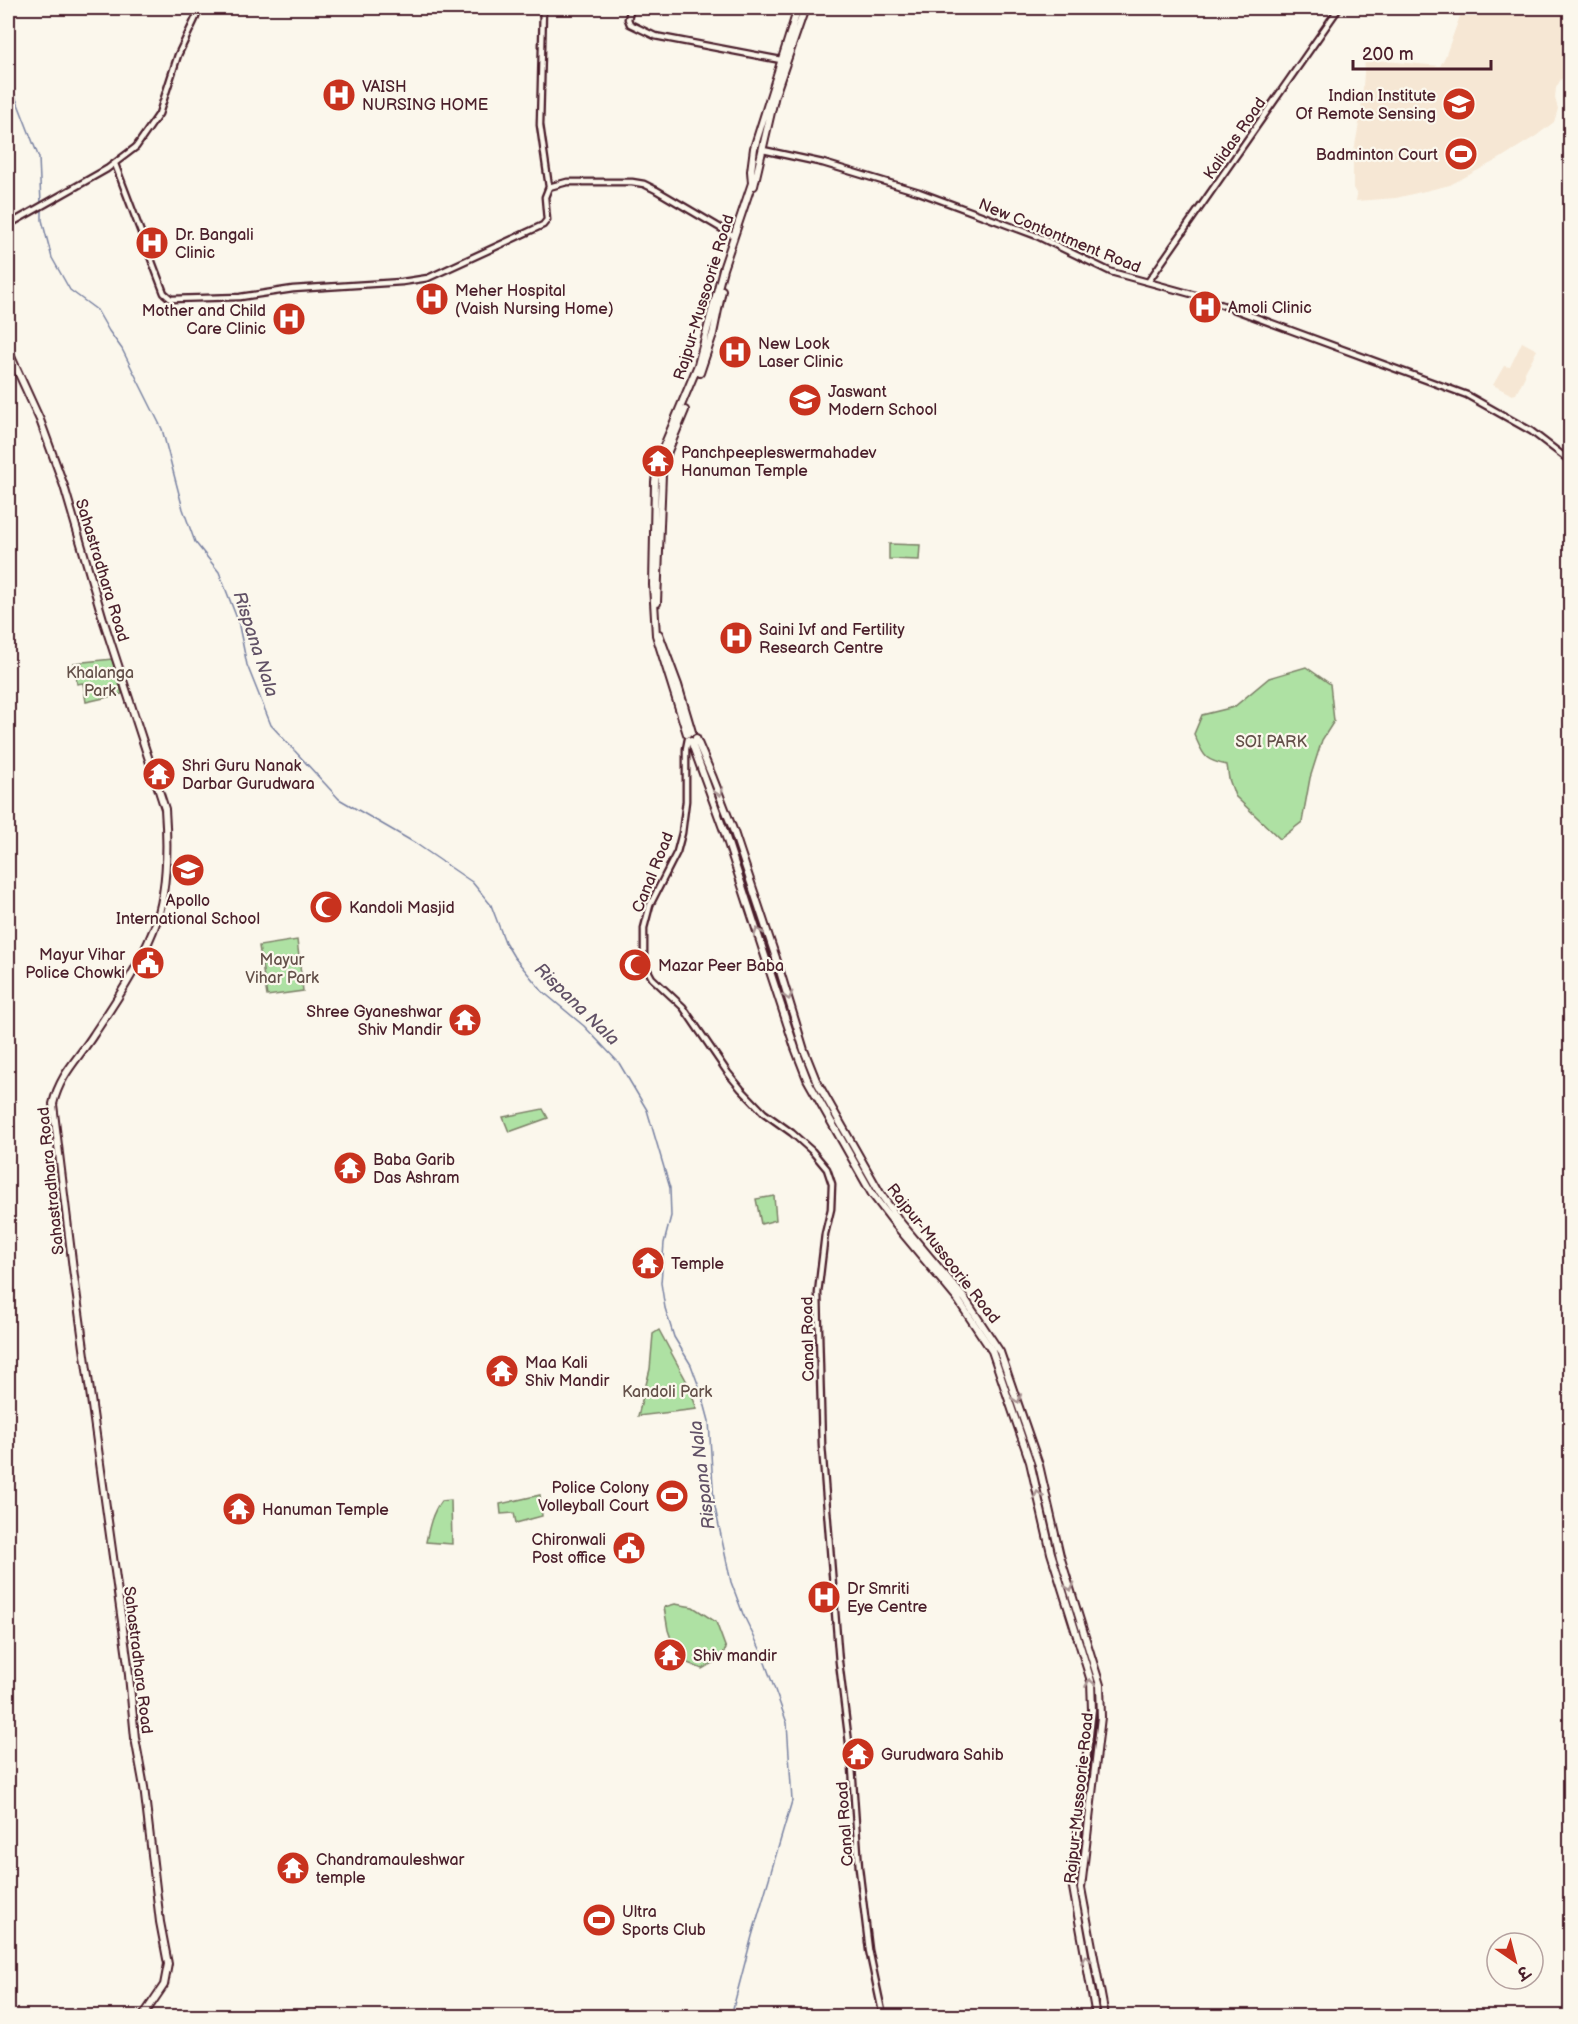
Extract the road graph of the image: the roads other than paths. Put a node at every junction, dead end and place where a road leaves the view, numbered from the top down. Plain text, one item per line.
1 (197, 8) edge
2 (543, 8) edge
3 (631, 8) edge
4 (798, 8) edge
5 (805, 8) edge
6 (1339, 8) edge
7 (781, 60) junction
8 (765, 139) junction
9 (754, 148) junction
10 (763, 150) junction
11 (772, 152) junction
12 (115, 164) junction
13 (549, 187) junction
14 (8, 225) edge
15 (734, 236) junction
16 (1148, 282) junction
17 (8, 350) edge
18 (1570, 461) edge
19 (691, 737) junction
20 (143, 2016) edge
21 (883, 2016) edge
22 (1096, 2016) edge
23 (1105, 2016) edge

1 - 12 street
2 - 13 street
3 - 7 street
4 - 7 main road, Rajpur-Mussoorie Road
5 - 8 main road, Rajpur-Mussoorie Road
6 - 16 street, Kalidas Road
7 - 9 main road, Rajpur-Mussoorie Road
8 - 10 main road, Rajpur-Mussoorie Road
8 - 11 street
9 - 10 main road
9 - 15 main road, Rajpur-Mussoorie Road
10 - 11 street, New Contontment Road
10 - 19 main road, Rajpur-Mussoorie Road
11 - 16 street, New Contontment Road
12 - 13 street
12 - 14 street
13 - 15 street
15 - 19 main road, Rajpur-Mussoorie Road
16 - 18 street, New Contontment Road
17 - 20 main road, Sahastradhara Road
19 - 21 street, Canal Road
22 -> 19 main road, Rajpur-Mussoorie Road
19 -> 23 main road, Rajpur-Mussoorie Road

